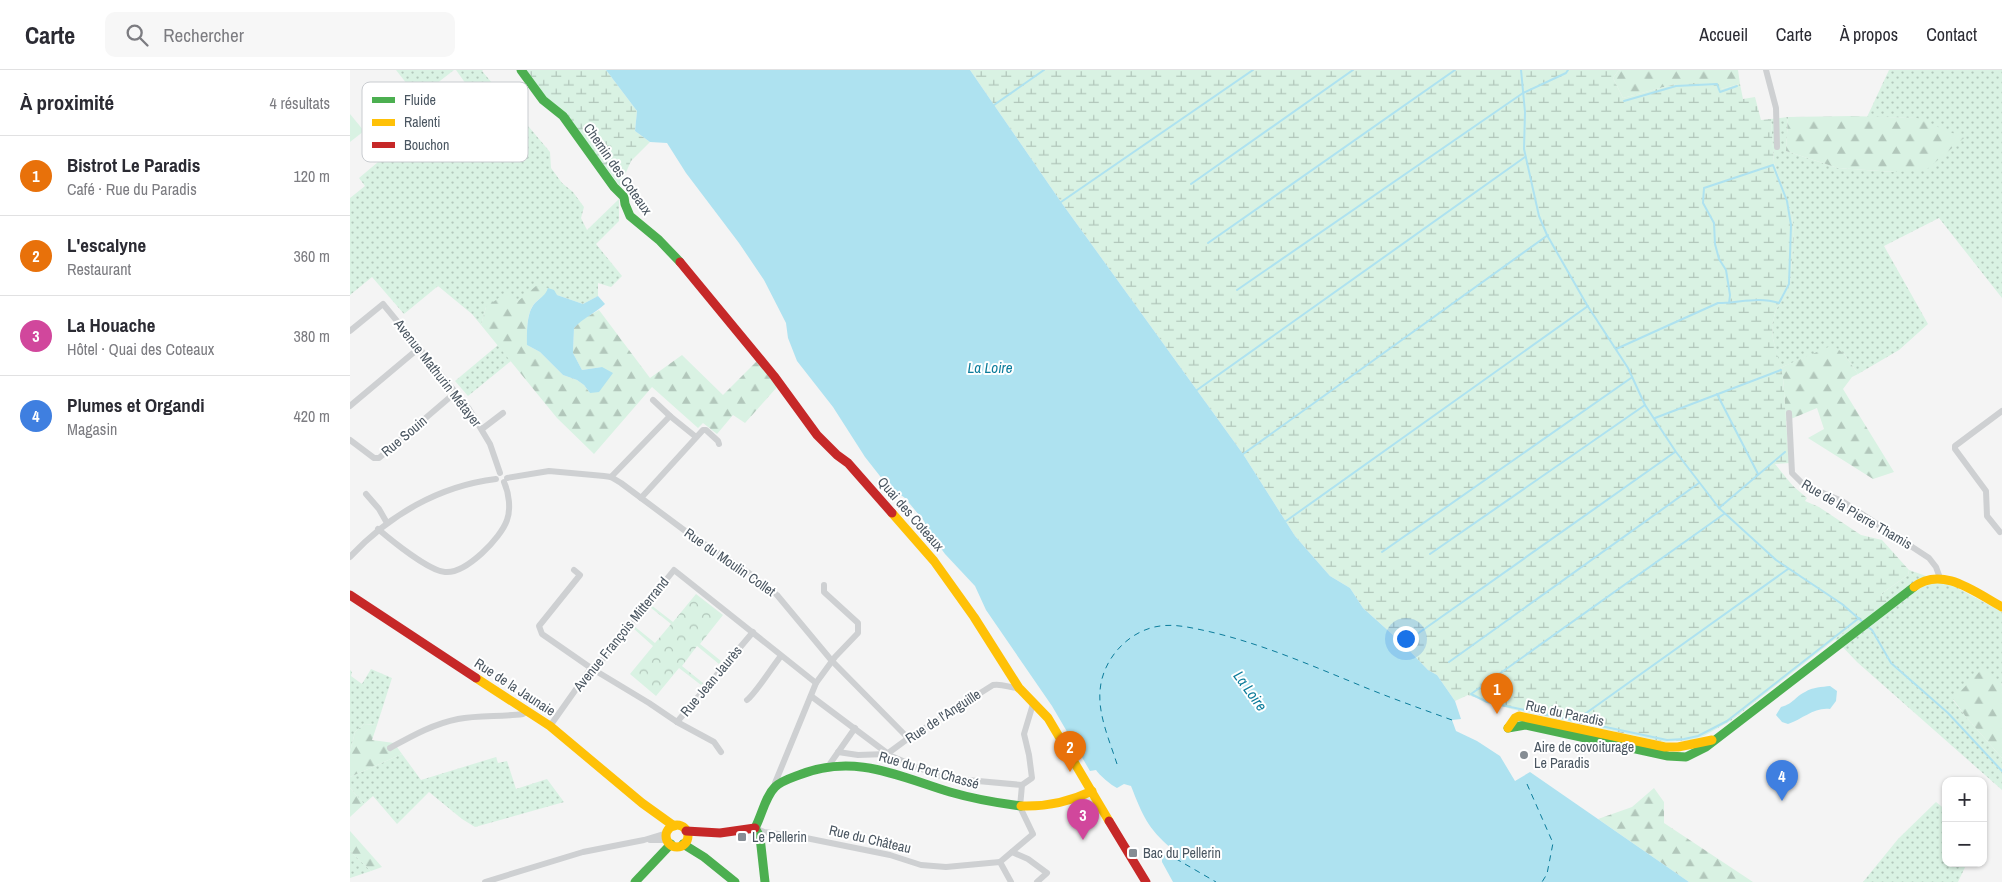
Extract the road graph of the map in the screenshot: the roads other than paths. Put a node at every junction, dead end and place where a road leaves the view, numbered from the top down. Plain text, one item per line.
1 (520, 70) edge
2 (1766, 70) edge
3 (1777, 147) dead end
4 (657, 238) joint
5 (350, 331) edge
6 (419, 348) junction
7 (456, 392) junction
8 (653, 400) dead end
9 (350, 406) edge
10 (2002, 411) edge
11 (503, 413) dead end
12 (1789, 413) dead end
13 (670, 416) junction
14 (482, 430) junction
15 (696, 438) junction
16 (350, 440) edge
17 (719, 444) dead end
18 (498, 476) junction
19 (611, 477) junction
20 (506, 480) junction
21 (366, 494) dead end
22 (641, 498) junction
23 (387, 523) junction
24 (378, 529) junction
25 (2000, 532) dead end
26 (350, 557) edge
27 (574, 570) dead end
28 (1940, 578) junction
29 (824, 585) dead end
30 (350, 595) edge
31 (2002, 607) edge
32 (753, 632) junction
33 (781, 656) junction
34 (832, 661) junction
35 (591, 668) junction
36 (816, 683) junction
37 (1020, 688) junction
38 (811, 696) junction
39 (747, 700) dead end
40 (1033, 704) junction
41 (528, 711) junction
42 (677, 722) junction
43 (550, 726) junction
44 (855, 728) junction
45 (908, 738) junction
46 (1712, 740) junction
47 (390, 748) dead end
48 (720, 752) dead end
49 (838, 752) junction
50 (887, 754) junction
51 (827, 768) junction
52 (1024, 783) junction
53 (776, 786) junction
54 (1092, 791) junction
55 (1020, 807) junction
56 (755, 828) junction
57 (669, 835) junction
58 (686, 838) junction
59 (1012, 852) junction
60 (1000, 862) junction
61 (485, 882) edge
62 (635, 882) edge
63 (735, 882) edge
64 (765, 882) edge
65 (1011, 882) edge
66 (1037, 882) edge
67 (1146, 882) edge

1 - 4 street, Chemin des Coteaux
2 - 3 street
4 - 37 street, Quai des Coteaux
5 - 6 street, Avenue Mathurin Métayer
6 - 7 street, Avenue Mathurin Métayer
6 - 9 street
7 - 14 street, Avenue Mathurin Métayer
7 - 16 street, Rue Souin
8 - 13 street
10 - 25 street
11 - 14 street
12 - 28 street, Rue de la Pierre Thamis
13 - 15 street
13 - 19 street
14 - 18 street, Avenue Mathurin Métayer
15 - 17 street
15 - 22 street
18 - 20 street
18 - 23 street
19 - 20 street, Rue du Moulin Collet
19 - 22 street, Rue du Moulin Collet
20 - 24 street
21 - 23 street
22 - 34 street, Rue du Moulin Collet
23 - 24 street
24 - 26 street
27 - 35 street, Rue Jean Jaurès
28 - 31 street
28 - 46 street, Rue du Paradis
29 - 34 street
30 - 41 street, Rue de la Jaunaie
32 - 33 street, Avenue François Mitterrand
32 - 35 street, Avenue François Mitterrand
32 - 42 street, Rue Jean Jaurès
33 - 36 street, Avenue François Mitterrand
33 - 39 street
34 - 36 street
34 - 45 street, Rue du Moulin Collet
35 - 42 street, Rue Jean Jaurès
35 - 43 street, Avenue François Mitterrand
36 - 38 street
37 - 40 street, Quai des Coteaux
37 - 45 street, Rue de l'Anguille
38 - 44 street
38 - 53 street
40 - 52 street
40 - 54 street, Quai des Coteaux
41 - 43 street, Rue de la Jaunaie
41 - 47 street
42 - 48 street
43 - 57 street, Rue de la Jaunaie
44 - 49 street
44 - 50 street
45 - 50 street, Rue de l'Anguille
46 - 46 street, Rue du Paradis
49 - 50 street
49 - 51 street
50 - 52 street
51 - 53 street, Rue du Port Chassé
51 - 55 street, Rue du Port Chassé
52 - 55 street
53 - 56 street
54 - 55 street, Rue du Port Chassé
54 - 67 street, Quai des Coteaux
55 - 59 street
56 - 58 street, Rue du Château
56 - 60 street, Rue du Château
56 - 64 street
57 - 58 street, Rue du Château
57 - 58 street, Rue de la Jaunaie
57 - 61 street
57 - 62 street
58 - 63 street
59 - 60 street
59 - 66 street
60 - 65 street

